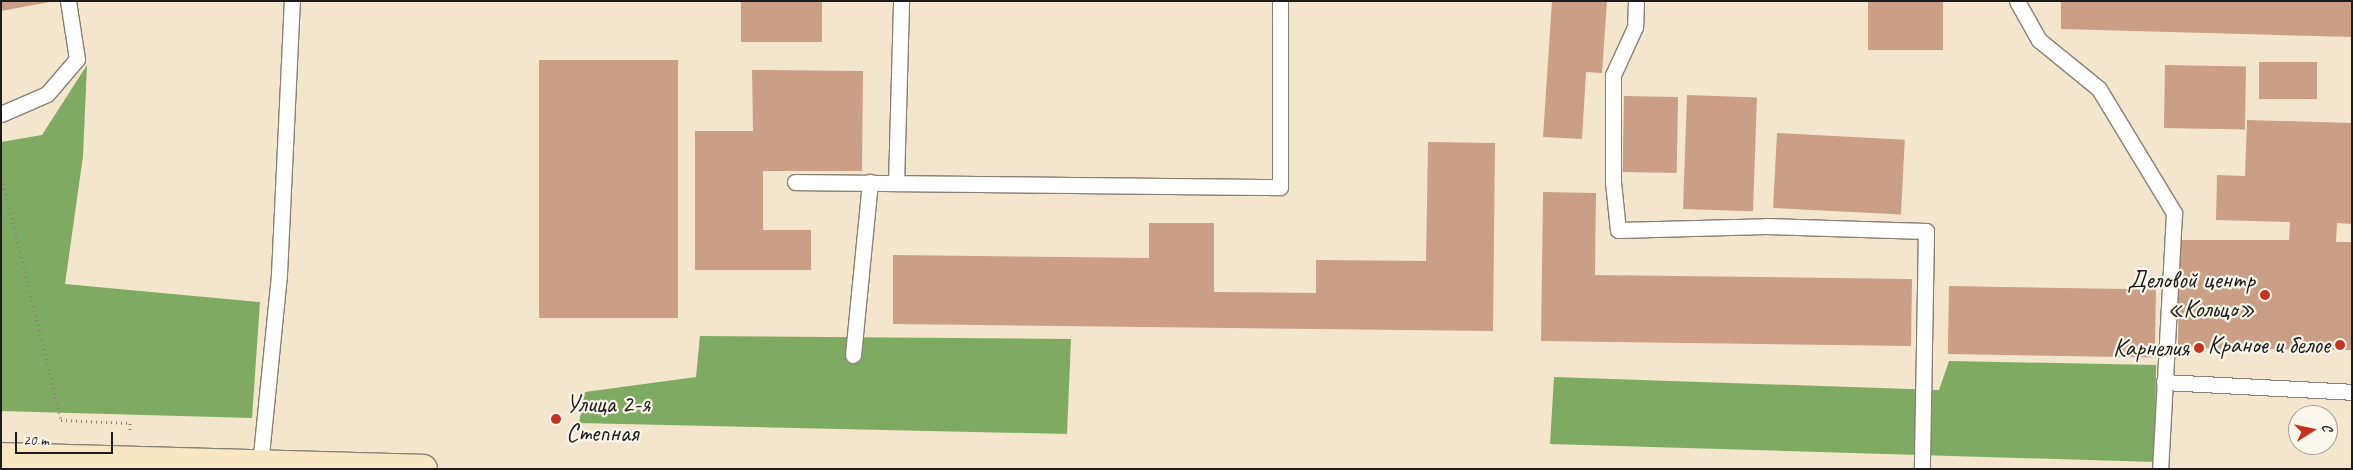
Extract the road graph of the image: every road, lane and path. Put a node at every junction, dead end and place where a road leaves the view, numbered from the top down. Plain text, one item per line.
1 (68, 1) edge
2 (292, 1) edge
3 (902, 1) edge
4 (1280, 1) edge
5 (1636, 1) edge
6 (2017, 1) edge
7 (1, 114) edge
8 (1, 174) edge
9 (795, 182) dead end
10 (870, 182) junction
11 (896, 183) junction
12 (853, 355) dead end
13 (2164, 382) junction
14 (2352, 392) edge
15 (130, 423) dead end
16 (1, 457) edge
17 (260, 465) junction
18 (423, 469) edge
19 (1922, 469) edge
20 (2160, 469) edge

1 - 7 lane
2 - 17 lane
3 - 11 lane
4 - 11 lane
5 - 19 lane
6 - 13 lane
8 - 15 path
9 - 10 lane
10 - 11 lane
10 - 12 lane
13 - 14 lane
13 - 20 lane
16 - 17 main road
17 - 18 main road

